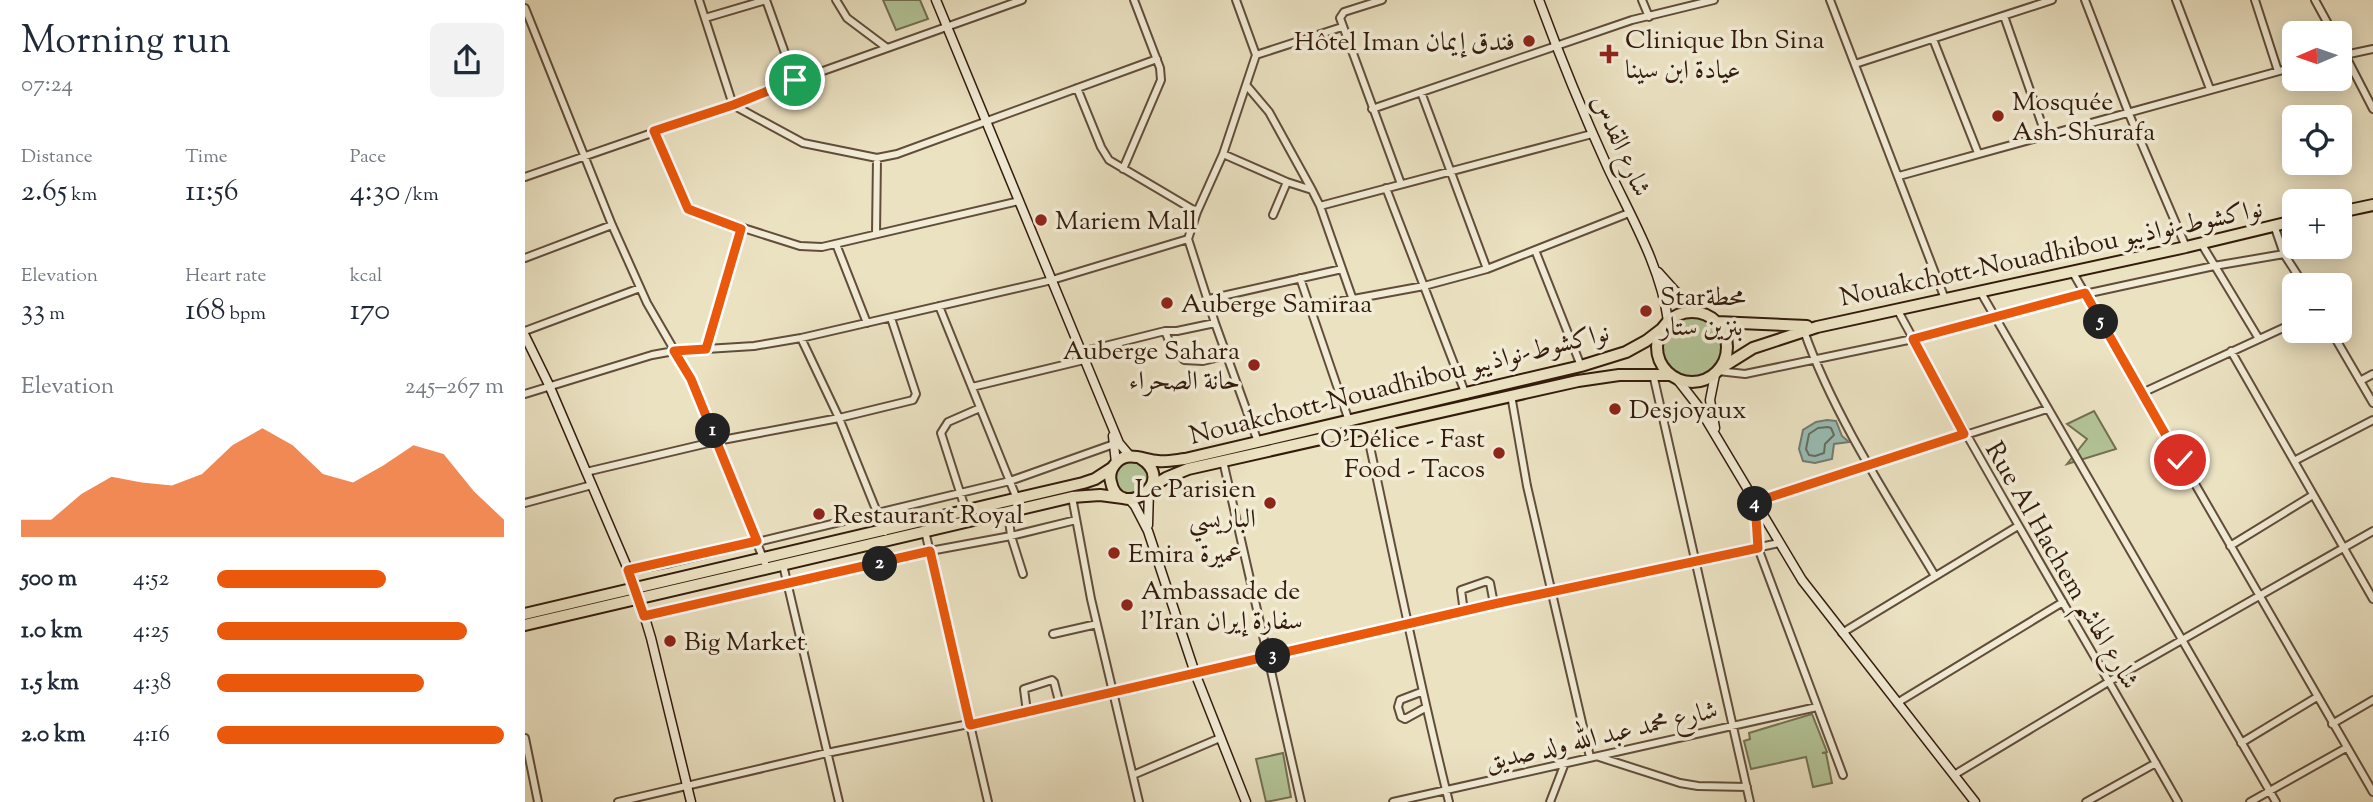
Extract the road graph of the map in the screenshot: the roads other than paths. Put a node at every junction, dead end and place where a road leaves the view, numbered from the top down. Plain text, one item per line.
1 (698, 0) edge
2 (766, 0) edge
3 (835, 0) edge
4 (936, 0) edge
5 (1022, 0) edge
6 (1134, 0) edge
7 (1236, 0) edge
8 (1382, 0) edge
9 (1539, 0) edge
10 (1642, 0) edge
11 (1714, 0) edge
12 (1830, 0) edge
13 (2052, 0) edge
14 (2085, 0) edge
15 (2176, 0) edge
16 (2255, 0) edge
17 (2315, 0) edge
18 (525, 8) edge
19 (2004, 16) junction
20 (1649, 17) junction
21 (705, 18) junction
22 (2326, 21) edge
23 (947, 27) junction
24 (1342, 27) junction
25 (1933, 39) junction
26 (1557, 47) junction
27 (887, 48) junction
28 (2373, 48) edge
29 (2352, 53) edge
30 (1256, 55) junction
31 (1157, 59) junction
32 (1856, 64) junction
33 (2282, 70) edge
34 (2278, 71) junction
35 (2352, 73) edge
36 (795, 80) junction
37 (1247, 86) junction
38 (1077, 89) junction
39 (2210, 89) junction
40 (1422, 92) junction
41 (733, 105) junction
42 (1372, 109) junction
43 (2373, 109) edge
44 (2129, 114) junction
45 (986, 122) junction
46 (654, 131) junction
47 (1592, 134) junction
48 (2046, 136) junction
49 (1977, 153) junction
50 (1223, 154) junction
51 (584, 156) junction
52 (877, 158) junction
53 (1123, 169) junction
54 (1451, 171) junction
55 (1899, 176) junction
56 (525, 177) edge
57 (1287, 182) junction
58 (1401, 184) junction
59 (1386, 188) junction
60 (1312, 190) junction
61 (1019, 201) junction
62 (2373, 205) edge
63 (1320, 206) junction
64 (2352, 209) edge
65 (1197, 212) junction
66 (1629, 214) junction
67 (1273, 215) dead end
68 (2282, 223) edge
69 (612, 225) junction
70 (2274, 225) junction
71 (741, 229) junction
72 (876, 234) junction
73 (1188, 239) junction
74 (2201, 243) junction
75 (837, 244) junction
76 (2186, 247) junction
77 (2282, 248) edge
78 (1535, 250) junction
79 (2282, 254) edge
80 (525, 258) edge
81 (2214, 266) junction
82 (1654, 267) junction
83 (1487, 268) junction
84 (1342, 269) junction
85 (2072, 271) junction
86 (1300, 278) junction
87 (1052, 280) junction
88 (1424, 286) junction
89 (640, 288) junction
90 (1980, 291) junction
91 (2085, 293) junction
92 (1209, 299) junction
93 (1945, 299) junction
94 (1353, 300) junction
95 (939, 306) junction
96 (1310, 307) junction
97 (1897, 309) junction
98 (1700, 313) junction
99 (1994, 316) junction
100 (891, 317) junction
101 (1717, 321) junction
102 (867, 323) junction
103 (1215, 323) junction
104 (1665, 325) junction
105 (1817, 327) junction
106 (2282, 328) edge
107 (525, 331) edge
108 (1165, 331) junction
109 (1804, 331) junction
110 (525, 336) edge
111 (801, 338) junction
112 (1913, 339) junction
113 (2259, 339) junction
114 (2338, 343) edge
115 (706, 349) junction
116 (674, 351) junction
117 (2231, 351) junction
118 (1228, 355) junction
119 (1083, 356) junction
120 (1814, 360) junction
121 (1581, 366) junction
122 (1718, 371) junction
123 (1653, 374) junction
124 (2373, 374) edge
125 (1674, 377) junction
126 (2360, 381) junction
127 (549, 385) junction
128 (972, 387) junction
129 (2142, 393) junction
130 (525, 394) edge
131 (1466, 394) junction
132 (1511, 395) junction
133 (2373, 403) edge
134 (980, 408) junction
135 (2047, 409) junction
136 (839, 418) junction
137 (2373, 420) edge
138 (1349, 421) junction
139 (1112, 426) junction
140 (1366, 428) junction
141 (1964, 434) junction
142 (717, 441) junction
143 (1258, 442) junction
144 (1115, 444) junction
145 (1721, 444) junction
146 (1135, 457) junction
147 (1223, 461) junction
148 (2294, 461) junction
149 (1114, 465) junction
150 (1869, 465) junction
151 (586, 472) junction
152 (1010, 481) junction
153 (591, 485) junction
154 (1150, 488) junction
155 (960, 493) junction
156 (2313, 495) junction
157 (1072, 497) junction
158 (1017, 499) junction
159 (1127, 499) junction
160 (1755, 502) junction
161 (525, 503) edge
162 (966, 510) junction
163 (877, 512) junction
164 (1008, 512) junction
165 (1076, 520) junction
166 (2018, 526) junction
167 (925, 531) junction
168 (1148, 531) junction
169 (2373, 531) edge
170 (886, 534) junction
171 (1011, 536) junction
172 (757, 541) junction
173 (1779, 543) junction
174 (2230, 546) junction
175 (1758, 548) junction
176 (2344, 548) junction
177 (930, 551) junction
178 (1695, 561) junction
179 (766, 563) junction
180 (783, 565) junction
181 (628, 570) junction
182 (1023, 574) dead end
183 (1935, 576) junction
184 (787, 583) junction
185 (637, 592) junction
186 (1551, 593) junction
187 (2258, 595) junction
188 (2373, 599) edge
189 (2063, 602) junction
190 (1494, 604) junction
191 (1464, 612) junction
192 (525, 614) edge
193 (644, 616) junction
194 (1097, 624) junction
195 (525, 625) edge
196 (1409, 626) junction
197 (1842, 633) junction
198 (1053, 634) dead end
199 (2181, 640) junction
200 (1268, 657) junction
201 (1195, 673) junction
202 (2110, 681) junction
203 (1112, 692) junction
204 (1421, 692) junction
205 (2317, 697) junction
206 (2373, 700) edge
207 (1897, 703) junction
208 (1060, 705) junction
209 (1817, 706) junction
210 (1425, 708) junction
211 (1027, 712) junction
212 (2332, 724) junction
213 (970, 725) junction
214 (1733, 725) junction
215 (525, 738) edge
216 (1220, 738) junction
217 (2241, 743) junction
218 (2346, 748) junction
219 (827, 754) junction
220 (1593, 757) junction
221 (1565, 763) junction
222 (2156, 763) junction
223 (1132, 775) junction
224 (1843, 775) dead end
225 (1954, 775) junction
226 (687, 786) junction
227 (1747, 787) junction
228 (1445, 790) junction
229 (2270, 791) junction
230 (2373, 792) edge
231 (538, 802) edge
232 (618, 802) edge
233 (691, 802) edge
234 (839, 802) edge
235 (988, 802) edge
236 (1139, 802) edge
237 (1246, 802) edge
238 (1301, 802) edge
239 (1393, 802) edge
240 (1448, 802) edge
241 (1551, 802) edge
242 (1750, 802) edge
243 (1975, 802) edge
244 (2085, 802) edge
245 (2178, 802) edge
246 (2250, 802) edge
247 (2276, 802) edge

1 - 21 street
2 - 21 street
2 - 36 street
3 - 27 street
4 - 23 street
5 - 23 street
6 - 31 street
7 - 30 street
8 - 24 street
9 - 26 street, شارع القدس
10 - 20 street
11 - 20 street
12 - 32 street
13 - 19 street
14 - 44 street
15 - 39 street
16 - 34 street
17 - 22 street
18 - 51 street
19 - 25 street
19 - 48 street
20 - 26 street
21 - 41 street
23 - 27 street
23 - 45 street
24 - 30 street
24 - 42 street
25 - 32 street
25 - 49 street
26 - 40 street
26 - 47 street, شارع القدس
27 - 36 street
28 - 29 street
30 - 37 street
31 - 38 street
31 - 53 street
32 - 55 street
33 - 34 street
34 - 39 street
35 - 43 street
36 - 41 street
37 - 50 street
37 - 60 street
38 - 45 street
38 - 53 street
39 - 44 street
40 - 42 street
40 - 54 street
41 - 46 street
41 - 52 street
42 - 58 street
44 - 48 street
44 - 76 street
45 - 52 street
45 - 61 street
46 - 51 street
46 - 71 street
47 - 54 street
47 - 66 street, شارع القدس
48 - 49 street
49 - 55 street
50 - 57 street
50 - 65 street
51 - 56 street
51 - 69 street
52 - 72 street
53 - 65 street
54 - 58 street
54 - 83 street
55 - 93 street
57 - 60 street
57 - 67 street
58 - 59 street
59 - 63 street
59 - 88 street
60 - 63 street
61 - 72 street
61 - 87 street
62 - 64 highway
63 - 84 street
65 - 73 street
66 - 78 street
66 - 82 street, شارع القدس
68 - 70 highway, Nouakchott-Nouadhibou نواكشوط-نواذيبو
69 - 80 street
69 - 89 street
70 - 74 highway, Nouakchott-Nouadhibou نواكشوط-نواذيبو
70 - 77 street
71 - 75 street
71 - 115 street
72 - 75 street
73 - 87 street
73 - 92 street
74 - 76 highway, Nouakchott-Nouadhibou نواكشوط-نواذيبو
74 - 81 street
75 - 102 street
76 - 85 highway, Nouakchott-Nouadhibou نواكشوط-نواذيبو
78 - 83 street
78 - 121 street
79 - 81 street
81 - 91 street
81 - 113 street
82 - 98 street
82 - 104 street
83 - 88 street
84 - 86 street
84 - 94 street
85 - 90 highway, Nouakchott-Nouadhibou نواكشوط-نواذيبو
85 - 91 street
86 - 92 street
86 - 96 street
87 - 95 street
87 - 119 street
88 - 94 street
88 - 131 street
89 - 107 street
89 - 116 street
90 - 93 highway, Nouakchott-Nouadhibou نواكشوط-نواذيبو
90 - 99 street
91 - 99 street
91 - 129 street
92 - 103 street
93 - 97 highway, Nouakchott-Nouadhibou نواكشوط-نواذيبو
94 - 96 street
95 - 100 street
95 - 128 street
96 - 138 street
97 - 105 highway, Nouakchott-Nouadhibou نواكشوط-نواذيبو
97 - 112 street, Rue Al Hachem شارع الهاشم
98 - 101 highway
98 - 104 highway
99 - 112 street
99 - 135 street
100 - 102 street
100 - 136 street
101 - 105 highway, Nouakchott-Nouadhibou نواكشوط-نواذيبو
101 - 122 highway
102 - 111 street
103 - 108 street
103 - 118 street
104 - 121 highway, Nouakchott-Nouadhibou نواكشوط-نواذيبو
104 - 125 highway
105 - 109 highway, Nouakchott-Nouadhibou نواكشوط-نواذيبو
106 - 113 street
108 - 118 street
108 - 119 street
109 - 120 street
109 - 122 highway, Nouakchott-Nouadhibou نواكشوط-نواذيبو
110 - 127 street
111 - 115 street
111 - 136 street
112 - 120 street
112 - 141 street, Rue Al Hachem شارع الهاشم
113 - 117 street
114 - 126 street
115 - 116 street
116 - 127 street
116 - 142 street
117 - 129 street
117 - 148 street
118 - 143 street
119 - 128 street
119 - 139 street
120 - 122 street
120 - 150 street
121 - 131 highway, Nouakchott-Nouadhibou نواكشوط-نواذيبو
122 - 125 highway
122 - 145 street
123 - 125 highway, Nouakchott-Nouadhibou نواكشوط-نواذيبو
123 - 132 highway, Nouakchott-Nouadhibou نواكشوط-نواذيبو
123 - 178 street
124 - 126 street
125 - 145 street
126 - 133 street
127 - 130 street
127 - 151 street
128 - 134 street
129 - 174 street
131 - 138 highway, Nouakchott-Nouadhibou نواكشوط-نواذيبو
132 - 140 highway, Nouakchott-Nouadhibou نواكشوط-نواذيبو
132 - 186 street
134 - 152 street
134 - 155 street
135 - 141 street
135 - 199 street
136 - 142 street
136 - 163 street
137 - 148 street
138 - 143 highway, Nouakchott-Nouadhibou نواكشوط-نواذيبو
139 - 144 street
139 - 146 street
140 - 147 highway, Nouakchott-Nouadhibou نواكشوط-نواذيبو
140 - 196 street
141 - 150 street
141 - 166 street, Rue Al Hachem شارع الهاشم
142 - 151 street
142 - 172 street
143 - 146 highway, Nouakchott-Nouadhibou نواكشوط-نواذيبو
144 - 149 street
144 - 152 street
145 - 160 street
146 - 149 highway
146 - 154 highway
147 - 154 highway, Nouakchott-Nouadhibou نواكشوط-نواذيبو
147 - 200 street
148 - 156 street
149 - 158 highway
149 - 159 highway
150 - 160 street
150 - 183 street
151 - 153 street
152 - 155 street
152 - 158 street
153 - 161 street
153 - 181 street
154 - 159 highway
154 - 168 street
155 - 162 street
155 - 163 street
156 - 174 street
156 - 176 street
157 - 159 highway
157 - 164 highway
157 - 165 street
158 - 162 highway
159 - 168 street
160 - 173 street
160 - 175 street
162 - 170 highway
163 - 170 street
163 - 172 street
164 - 167 highway
164 - 171 street
165 - 171 street
165 - 194 street
166 - 183 street
166 - 189 street, Rue Al Hachem شارع الهاشم
167 - 170 highway
167 - 177 street
168 - 201 street
169 - 176 street
170 - 179 highway
170 - 180 highway
171 - 177 street
171 - 182 street
172 - 179 street
172 - 181 street
173 - 175 street
173 - 197 street
174 - 187 street
175 - 178 street
175 - 209 street
176 - 187 street
176 - 188 street
177 - 184 street
177 - 213 street
178 - 186 street
178 - 214 street
179 - 180 highway
179 - 185 highway
180 - 184 street
181 - 185 street
183 - 197 street
184 - 193 street
184 - 219 street
185 - 192 highway
185 - 193 street
185 - 195 highway
186 - 190 street
186 - 220 street
187 - 199 street
187 - 205 street
189 - 202 street, Rue Al Hachem شارع الهاشم
189 - 207 street
190 - 191 street
190 - 191 street
191 - 196 street
193 - 226 street
194 - 198 street
194 - 203 street
196 - 200 street
196 - 204 street
197 - 207 street
199 - 202 street
199 - 217 street
200 - 201 street
200 - 238 street
201 - 203 street
201 - 216 street
202 - 222 street, Rue Al Hachem شارع الهاشم
202 - 225 street
203 - 208 street
203 - 223 street
204 - 210 street
204 - 210 street
205 - 212 street
205 - 217 street
206 - 212 street
207 - 225 street
208 - 211 street
208 - 211 street
209 - 214 street, شارع محمد عبد الله ولد صديق
209 - 224 street
210 - 228 street
211 - 213 street
212 - 218 street
213 - 219 street
213 - 235 street
214 - 220 street, شارع محمد عبد الله ولد صديق
214 - 227 street
215 - 231 street
216 - 223 street
216 - 237 street
217 - 229 street
218 - 229 street
218 - 230 street
219 - 226 street
219 - 234 street
220 - 221 street, شارع محمد عبد الله ولد صديق
220 - 227 street
221 - 228 street, شارع محمد عبد الله ولد صديق
221 - 241 street
222 - 244 street
222 - 245 street, Rue Al Hachem شارع الهاشم
223 - 236 street
225 - 243 street
226 - 232 street
226 - 233 street
227 - 242 street
228 - 239 street, شارع محمد عبد الله ولد صديق
228 - 240 street
229 - 246 street
229 - 247 street

